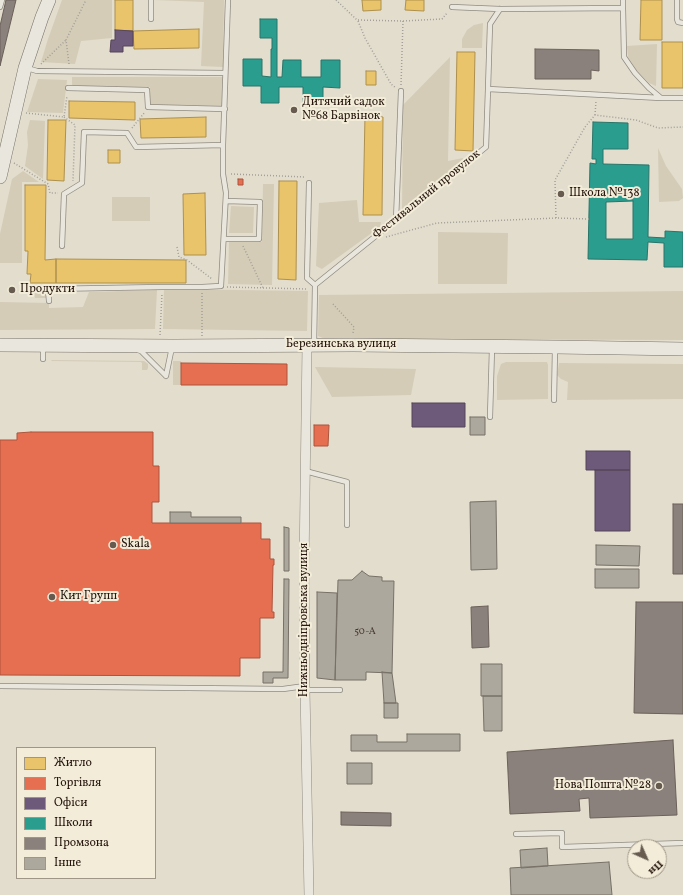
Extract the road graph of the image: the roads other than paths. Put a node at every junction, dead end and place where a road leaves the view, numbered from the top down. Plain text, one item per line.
1 (2, 0) edge
2 (49, 0) edge
3 (151, 0) edge
4 (228, 0) edge
5 (623, 0) edge
6 (677, 0) edge
7 (0, 7) edge
8 (452, 7) road end
9 (623, 8) junction
10 (500, 9) junction
11 (151, 19) dead end
12 (683, 23) edge
13 (32, 68) junction
14 (226, 73) junction
15 (68, 88) road end
16 (488, 89) junction
17 (401, 91) road end
18 (661, 98) junction
19 (683, 98) edge
20 (225, 108) junction
21 (223, 145) junction
22 (0, 177) edge
23 (309, 183) road end
24 (226, 201) junction
25 (396, 220) junction
26 (224, 239) junction
27 (62, 246) dead end
28 (315, 287) junction
29 (49, 301) dead end
30 (0, 345) edge
31 (43, 345) junction
32 (129, 346) junction
33 (166, 346) junction
34 (310, 346) junction
35 (556, 346) junction
36 (492, 347) junction
37 (683, 348) edge
38 (43, 359) dead end
39 (554, 400) dead end
40 (490, 417) dead end
41 (305, 471) junction
42 (347, 525) dead end
43 (0, 686) edge
44 (305, 688) junction
45 (340, 690) dead end
46 (516, 834) dead end
47 (683, 843) edge
48 (308, 895) edge

1 - 7 lane
2 - 13 street
3 - 11 lane
4 - 14 lane
5 - 9 lane
6 - 12 lane
8 - 10 lane
9 - 10 lane
9 - 18 lane
10 - 16 lane, Фестивальний провулок
13 - 14 lane
13 - 22 street
14 - 20 lane
15 - 20 lane
16 - 18 lane
16 - 25 lane, Фестивальний провулок
17 - 25 lane
18 - 19 lane
20 - 21 lane
21 - 24 lane
21 - 27 lane
23 - 28 lane
24 - 26 lane
24 - 26 lane
25 - 28 lane, Фестивальний провулок
26 - 29 lane
28 - 34 lane
30 - 31 street, Березинська вулиця
31 - 32 street, Березинська вулиця
31 - 38 lane
32 - 33 street, Березинська вулиця
32 - 33 lane
33 - 34 street, Березинська вулиця
34 - 36 street, Березинська вулиця
34 - 41 street, Нижньодніпровська вулиця
35 - 36 street, Березинська вулиця
35 - 37 street, Березинська вулиця
35 - 39 lane
36 - 40 lane
41 - 42 lane
41 - 44 street, Нижньодніпровська вулиця
43 - 44 lane
44 - 45 lane
44 - 48 street, Нижньодніпровська вулиця
46 - 47 lane

